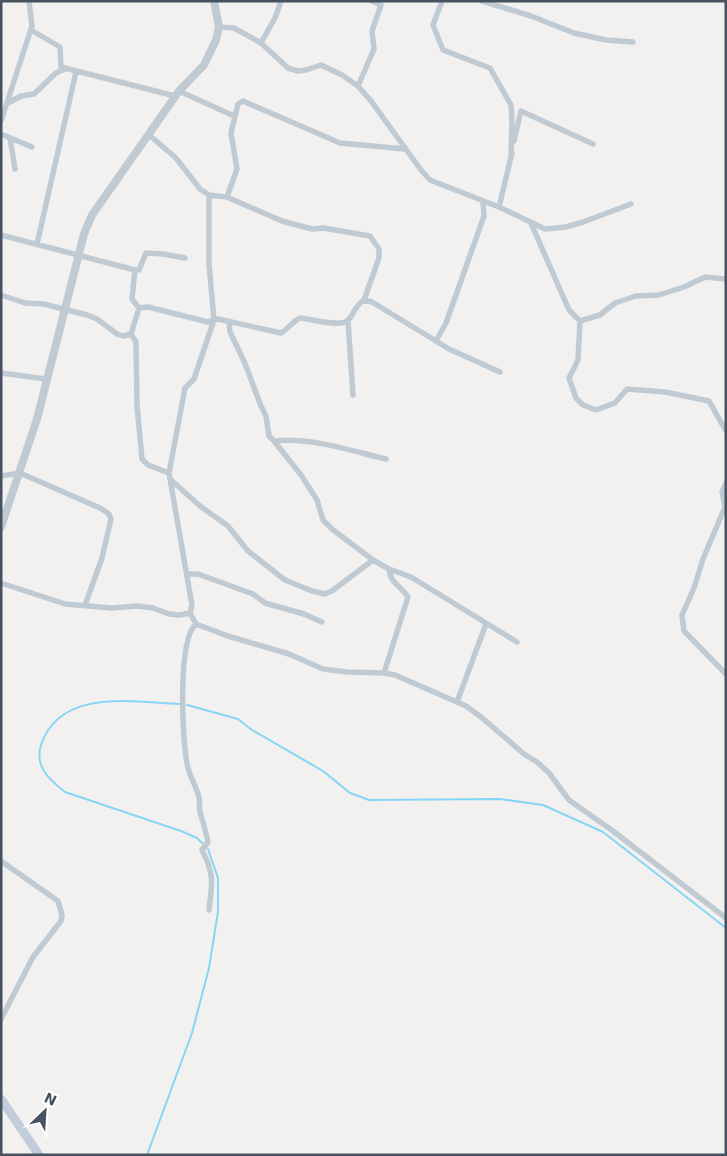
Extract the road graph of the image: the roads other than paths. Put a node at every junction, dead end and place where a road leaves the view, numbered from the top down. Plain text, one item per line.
1 (29, 1) edge
2 (214, 1) edge
3 (281, 1) edge
4 (372, 1) edge
5 (442, 1) edge
6 (482, 1) edge
7 (219, 27) junction
8 (31, 30) junction
9 (634, 42) dead end
10 (260, 43) junction
11 (66, 69) junction
12 (76, 72) junction
13 (358, 86) junction
14 (177, 93) junction
15 (8, 103) junction
16 (234, 116) junction
17 (1, 120) edge
18 (1, 134) edge
19 (148, 134) junction
20 (10, 138) junction
21 (593, 144) dead end
22 (32, 147) dead end
23 (405, 149) junction
24 (511, 156) junction
25 (15, 169) dead end
26 (209, 195) junction
27 (227, 197) junction
28 (483, 202) junction
29 (632, 204) dead end
30 (500, 207) junction
31 (531, 223) junction
32 (1, 235) edge
33 (37, 244) junction
34 (77, 255) junction
35 (185, 258) dead end
36 (135, 270) junction
37 (726, 279) edge
38 (1, 295) edge
39 (364, 300) junction
40 (64, 308) junction
41 (138, 308) junction
42 (214, 320) junction
43 (229, 321) junction
44 (348, 321) junction
45 (580, 321) junction
46 (131, 334) junction
47 (436, 341) junction
48 (500, 372) dead end
49 (1, 373) edge
50 (46, 379) junction
51 (353, 395) dead end
52 (726, 431) edge
53 (274, 441) junction
54 (386, 459) dead end
55 (20, 473) junction
56 (1, 476) edge
57 (169, 476) junction
58 (726, 482) edge
59 (1, 527) edge
60 (372, 560) junction
61 (389, 569) junction
62 (187, 574) junction
63 (1, 583) edge
64 (85, 605) junction
65 (190, 613) junction
66 (322, 622) dead end
67 (196, 624) junction
68 (486, 624) junction
69 (517, 642) dead end
70 (384, 673) junction
71 (726, 674) edge
72 (457, 702) junction
73 (1, 862) edge
74 (209, 910) dead end
75 (726, 918) edge
76 (1, 1019) edge
77 (1, 1099) edge
78 (40, 1155) edge

1 - 8 street
2 - 7 street
3 - 10 street
4 - 13 street
5 - 24 street
6 - 9 street
7 - 10 street
7 - 14 street
8 - 11 street
8 - 15 street
10 - 13 street
11 - 12 street
11 - 15 street
12 - 14 street
12 - 33 street
13 - 23 street
14 - 16 street
14 - 19 street
15 - 17 street
16 - 23 street
16 - 27 street
18 - 20 street
19 - 26 street
19 - 34 street
20 - 22 street
20 - 25 street
21 - 24 street
23 - 28 street
24 - 30 street
26 - 27 street
26 - 42 street
27 - 39 street
28 - 30 street
28 - 47 street
29 - 31 street
30 - 31 street
31 - 45 street
32 - 33 street
33 - 34 street
34 - 36 street
34 - 40 street
35 - 36 street
36 - 41 street
37 - 45 street
38 - 40 street
39 - 44 street
39 - 47 street
40 - 46 street
40 - 50 street
41 - 42 street
41 - 46 street
42 - 43 street
42 - 57 street
43 - 44 street
43 - 53 street
44 - 51 street
45 - 52 street
46 - 57 street
47 - 48 street
49 - 50 street
50 - 55 street
53 - 54 street
53 - 60 street
55 - 56 street
55 - 59 street
55 - 64 street
57 - 60 street
57 - 62 street
58 - 71 street
60 - 61 street
61 - 68 street
61 - 70 street
62 - 65 street
62 - 66 street
63 - 64 street
64 - 65 street
65 - 67 street
67 - 70 street
67 - 74 street
68 - 69 street
68 - 72 street
70 - 72 street
72 - 75 street
73 - 76 street
77 - 78 main road

